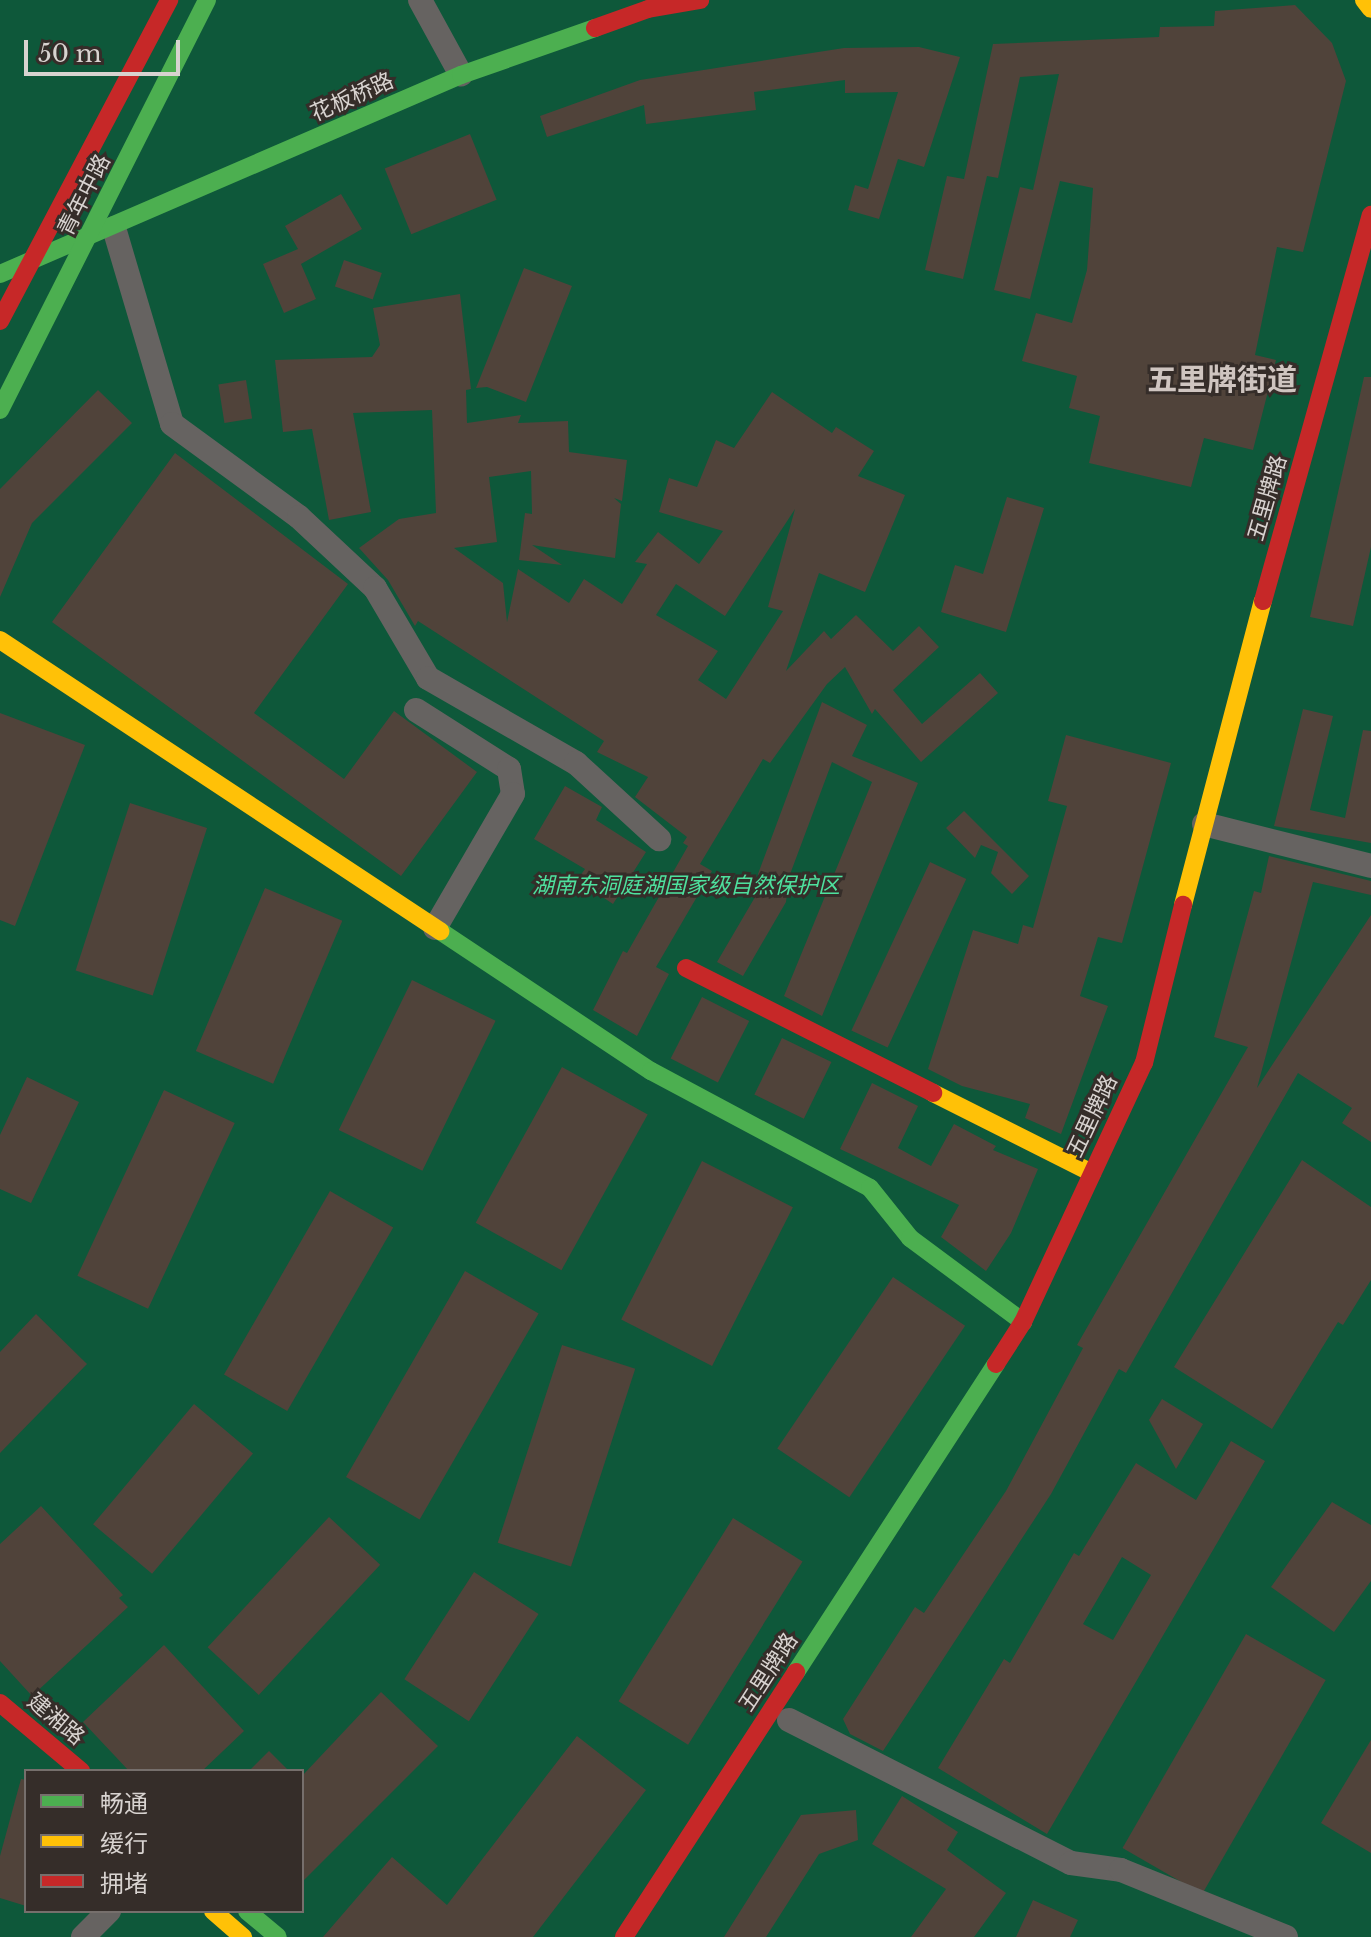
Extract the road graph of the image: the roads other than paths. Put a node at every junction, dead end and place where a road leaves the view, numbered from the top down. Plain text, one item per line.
1 (169, 0) edge
2 (207, 0) edge
3 (420, 0) edge
4 (700, 0) edge
5 (1364, 0) edge
6 (1371, 9) edge
7 (461, 75) junction
8 (1371, 215) edge
9 (114, 228) junction
10 (91, 238) junction
11 (32, 262) junction
12 (0, 274) edge
13 (1371, 285) edge
14 (0, 321) edge
15 (0, 410) edge
16 (0, 640) edge
17 (416, 710) dead end
18 (1213, 826) junction
19 (659, 839) dead end
20 (1371, 866) edge
21 (435, 928) junction
22 (686, 968) dead end
23 (1092, 1173) junction
24 (1023, 1322) junction
25 (0, 1703) edge
26 (789, 1720) junction
27 (79, 1769) edge
28 (738, 1798) dead end
29 (697, 1863) dead end
30 (107, 1913) edge
31 (215, 1913) edge
32 (249, 1913) edge
33 (83, 1937) edge
34 (243, 1937) edge
35 (278, 1937) edge
36 (624, 1937) edge
37 (647, 1937) edge
38 (1286, 1937) edge

1 - 11 main road, 青年中路
2 - 10 main road, 青年中路
3 - 7 street
4 - 7 main road, 花板桥路
5 - 6 main road
7 - 9 main road, 花板桥路
8 - 18 main road, 五里牌路
9 - 10 main road, 花板桥路
9 - 19 street
10 - 11 main road, 花板桥路
10 - 15 main road, 青年中路
11 - 12 main road, 花板桥路
11 - 14 main road, 青年中路
13 - 18 main road, 五里牌路
16 - 21 main road
17 - 21 street
18 - 20 street
18 - 23 main road, 五里牌路
18 - 26 main road, 五里牌路
21 - 24 main road
22 - 23 main road
23 - 24 main road, 五里牌路
24 - 36 main road, 五里牌路
25 - 27 main road, 建湘路
26 - 28 main road, 五里牌路
26 - 38 street
29 - 37 main road
30 - 33 street
31 - 34 main road
32 - 35 main road

